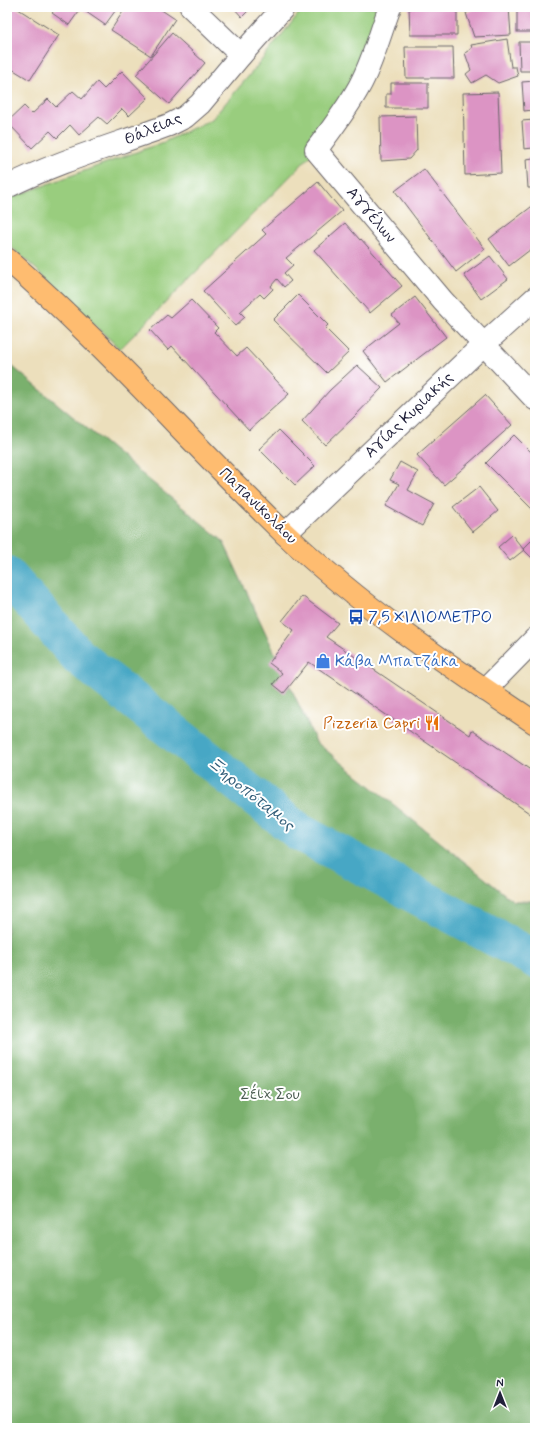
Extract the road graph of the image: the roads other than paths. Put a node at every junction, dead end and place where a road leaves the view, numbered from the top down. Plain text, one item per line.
1 (191, 7) edge
2 (284, 7) edge
3 (390, 7) edge
4 (241, 55) junction
5 (7, 187) edge
6 (7, 259) edge
7 (535, 298) edge
8 (483, 345) junction
9 (535, 399) edge
10 (285, 534) junction
11 (535, 639) edge
12 (486, 690) junction
13 (535, 723) edge

1 - 4 street
2 - 4 street, Θάλειας
3 - 8 street, Αγγέλων
4 - 5 street, Θάλειας
6 - 10 main road, Παπανικολάου
7 - 8 street, Αγίας Κυριακής
8 - 9 street, Αγγέλων
8 - 10 street, Αγίας Κυριακής
10 - 12 main road, Παπανικολάου
11 - 12 street
12 - 13 main road, Παπανικολάου

